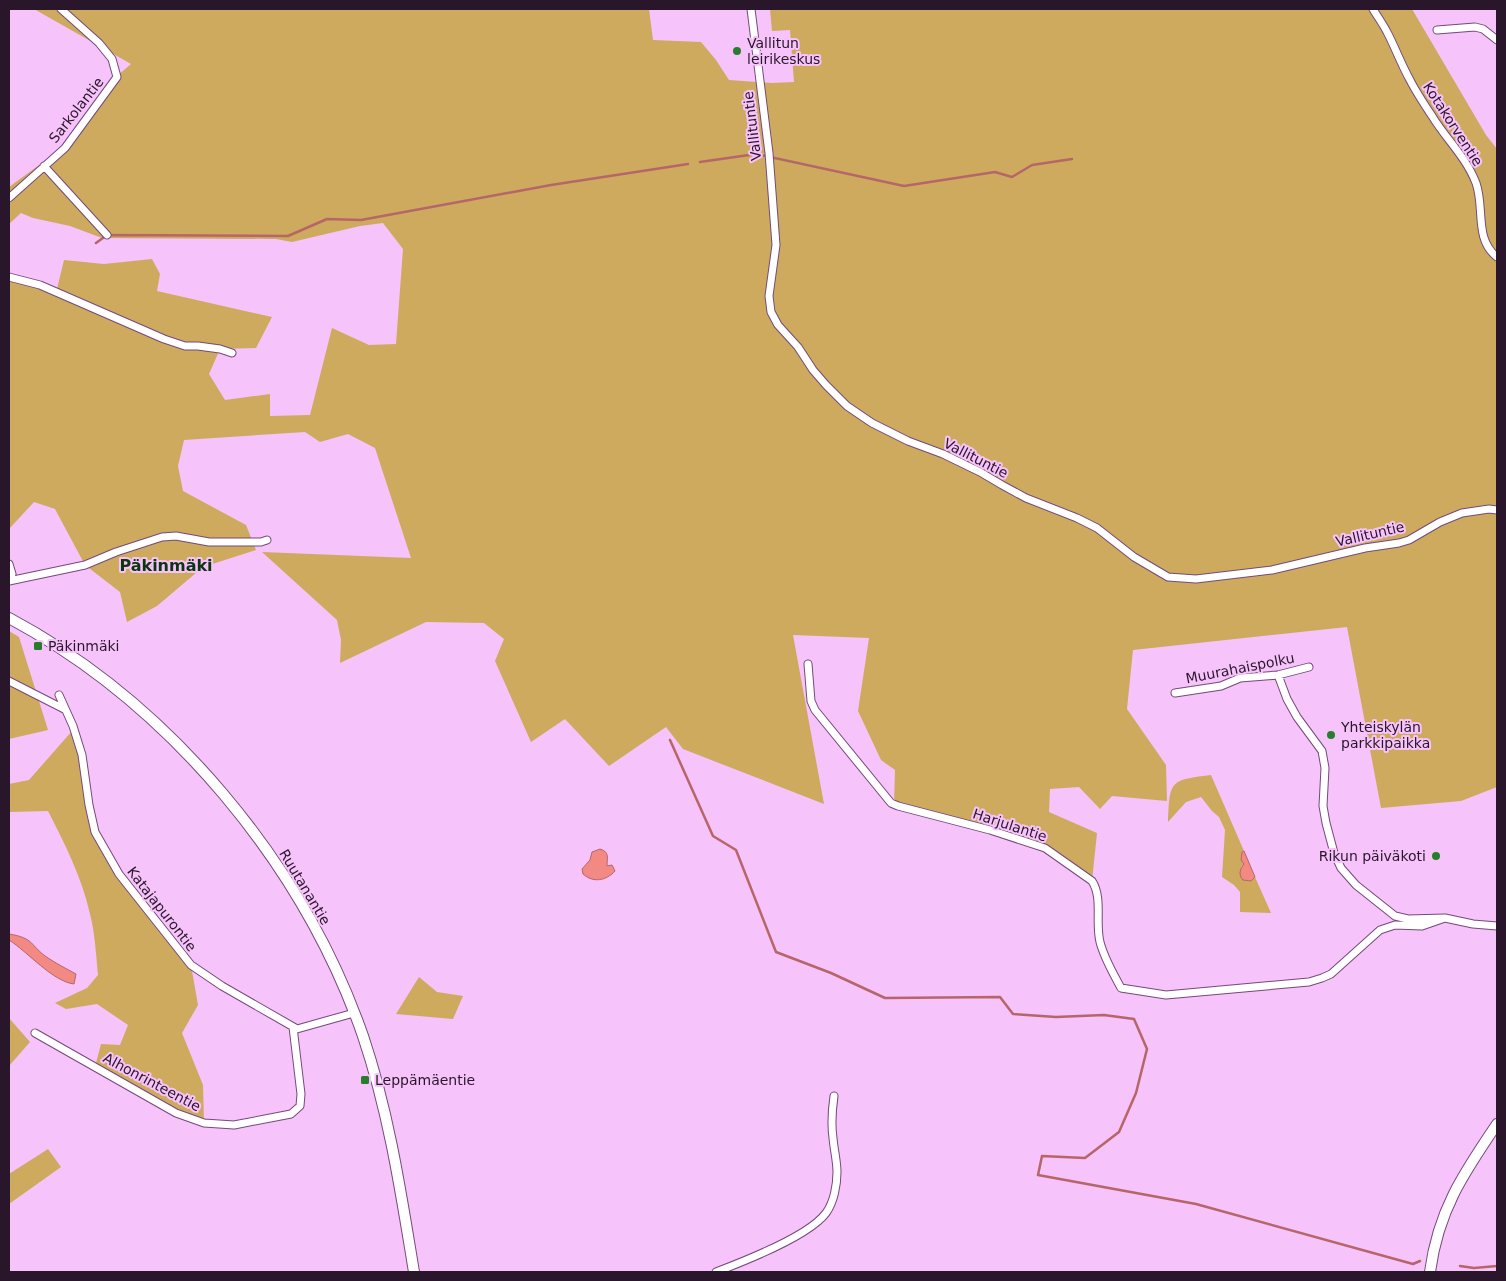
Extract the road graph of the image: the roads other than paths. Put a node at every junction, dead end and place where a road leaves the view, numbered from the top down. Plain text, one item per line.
1 (62, 9) edge
2 (751, 9) edge
3 (1373, 9) edge
4 (1437, 30) dead end
5 (1497, 40) edge
6 (44, 166) junction
7 (9, 198) edge
8 (107, 235) dead end
9 (1497, 258) edge
10 (9, 277) edge
11 (232, 353) dead end
12 (1497, 510) edge
13 (267, 540) dead end
14 (9, 564) edge
15 (9, 581) edge
16 (9, 618) edge
17 (808, 664) dead end
18 (1309, 667) dead end
19 (1278, 675) junction
20 (9, 681) edge
21 (1175, 693) dead end
22 (59, 695) dead end
23 (64, 709) junction
24 (1445, 918) junction
25 (1497, 926) edge
26 (354, 1013) junction
27 (293, 1026) junction
28 (35, 1034) dead end
29 (834, 1096) dead end
30 (1497, 1124) edge
31 (414, 1272) edge
32 (716, 1272) edge
33 (1430, 1272) edge

1 - 6 street, Sarkolantie
2 - 12 street, Vallituntie
3 - 9 street, Kotakorventie
4 - 5 street
6 - 7 street, Sarkolantie
6 - 8 street
10 - 11 street
13 - 15 street
14 - 15 street
16 - 26 street, Ruutanantie
17 - 24 street, Harjulantie
18 - 19 street, Muurahaispolku
19 - 21 street, Muurahaispolku
19 - 24 street
20 - 23 street
22 - 23 street, Katajapurontie
23 - 27 street, Katajapurontie
24 - 25 street
26 - 27 street
26 - 31 street, Ruutanantie
27 - 28 street, Alhonrinteentie
29 - 32 street
30 - 33 street

